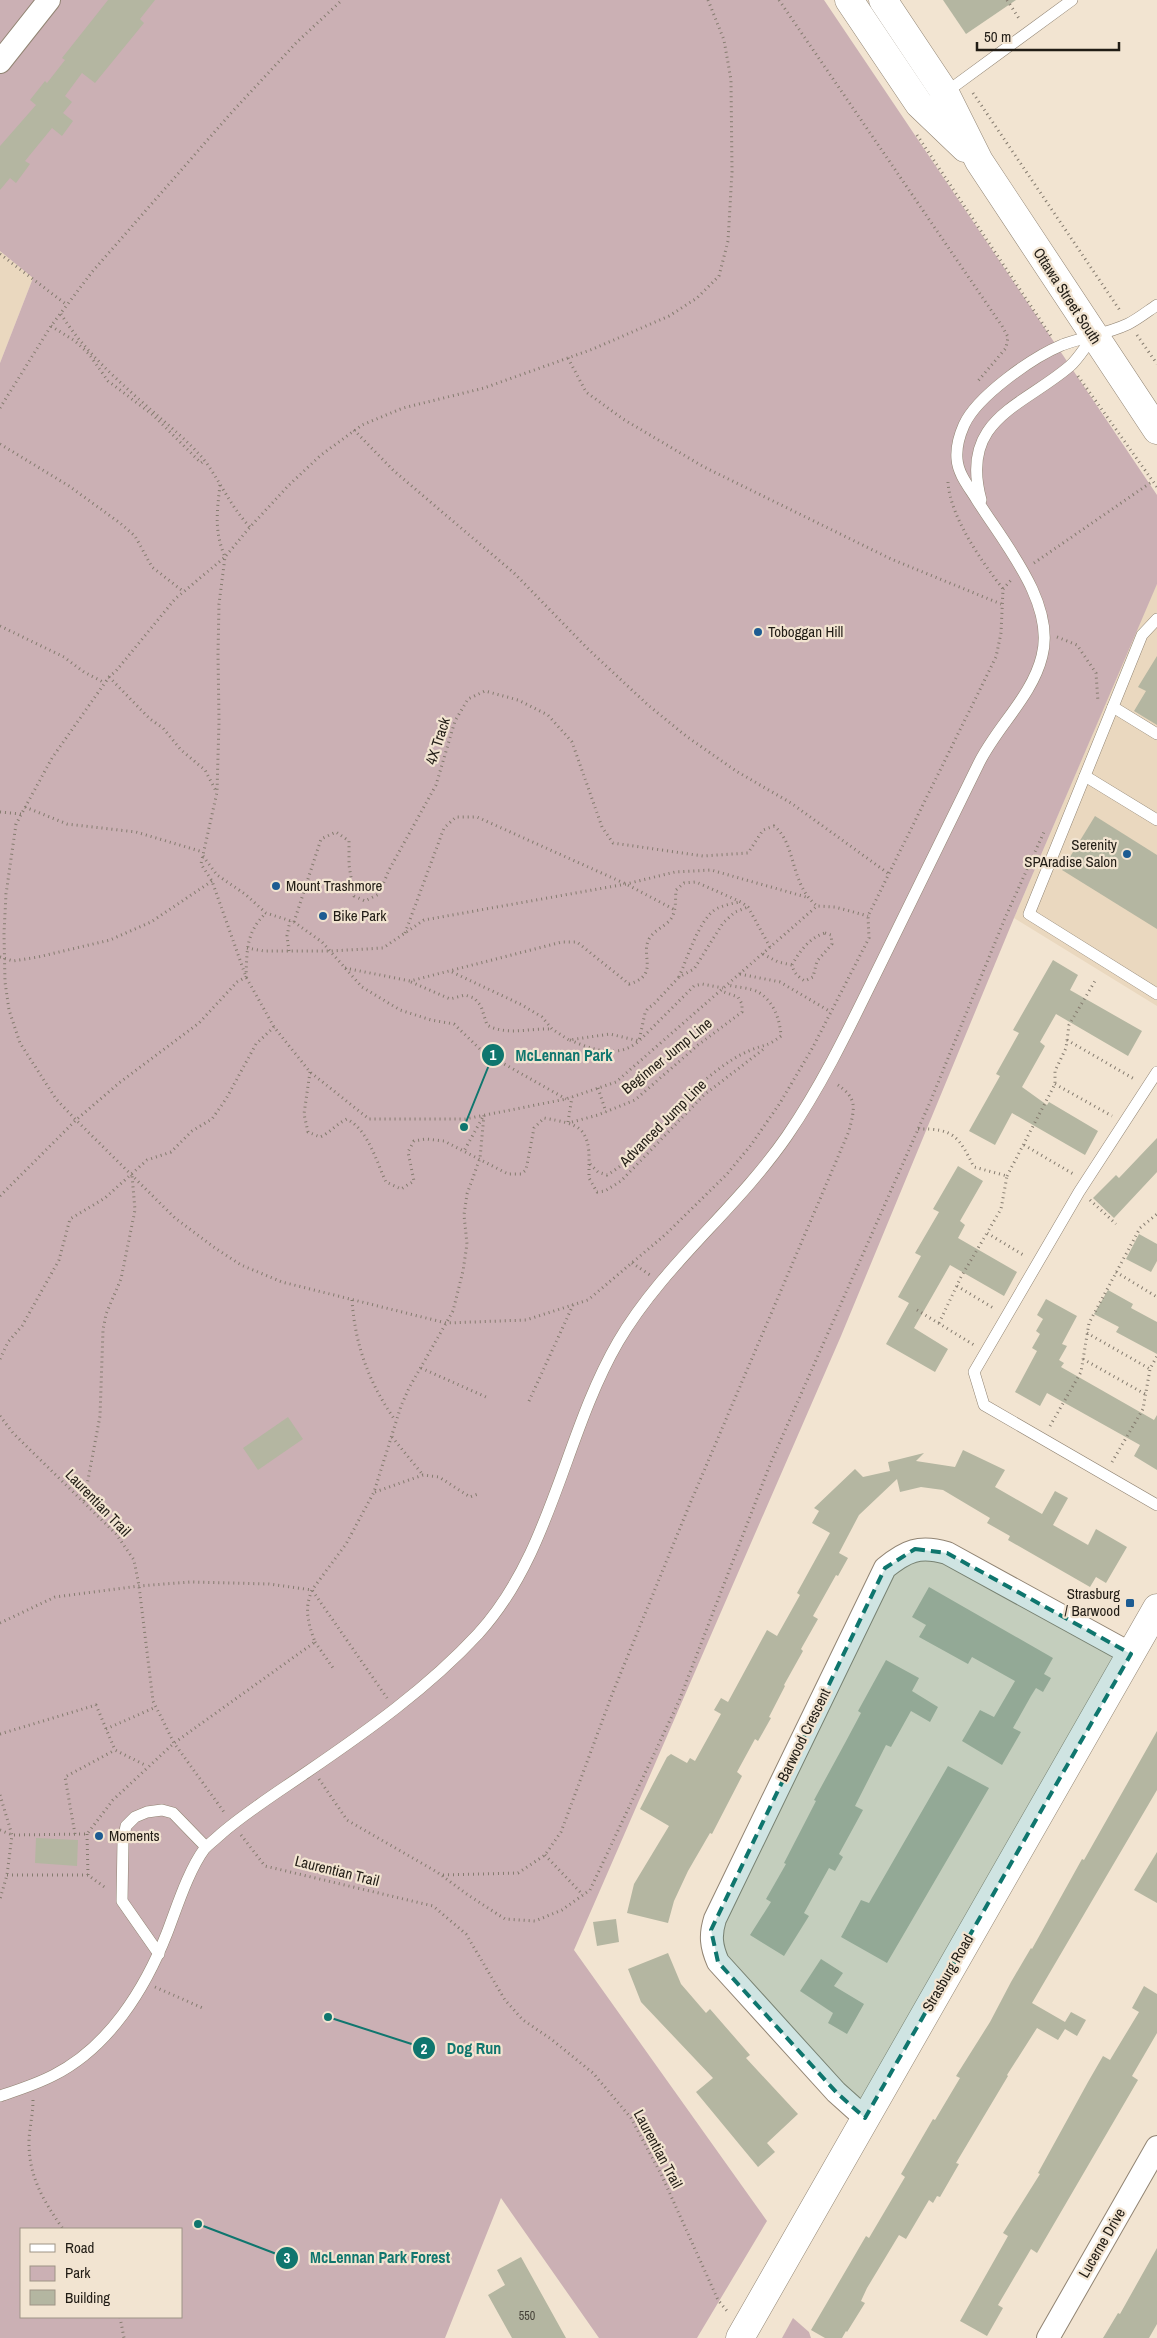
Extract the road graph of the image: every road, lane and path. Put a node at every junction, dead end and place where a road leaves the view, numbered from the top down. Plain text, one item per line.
1 (49, 0) edge
2 (342, 0) edge
3 (708, 0) edge
4 (779, 0) edge
5 (849, 0) edge
6 (883, 0) edge
7 (1007, 0) edge
8 (1072, 0) edge
9 (1028, 32) junction
10 (0, 62) edge
11 (954, 86) junction
12 (914, 131) dead end
13 (979, 161) junction
14 (0, 254) edge
15 (1157, 305) edge
16 (67, 306) junction
17 (61, 314) junction
18 (1129, 323) junction
19 (51, 326) junction
20 (1051, 335) dead end
21 (1094, 336) junction
22 (568, 358) junction
23 (1157, 364) edge
24 (1079, 378) dead end
25 (978, 382) dead end
26 (0, 408) edge
27 (354, 430) junction
28 (1157, 430) edge
29 (0, 444) edge
30 (204, 461) junction
31 (947, 474) dead end
32 (1152, 480) junction
33 (220, 485) junction
34 (1157, 487) edge
35 (984, 511) junction
36 (250, 527) junction
37 (225, 557) junction
38 (1033, 564) dead end
39 (1014, 578) dead end
40 (1003, 589) junction
41 (184, 592) junction
42 (1001, 604) junction
43 (1157, 619) edge
44 (0, 626) edge
45 (1045, 632) junction
46 (109, 678) junction
47 (106, 683) junction
48 (1113, 707) junction
49 (1095, 710) dead end
50 (1157, 734) edge
51 (1085, 776) junction
52 (217, 792) junction
53 (25, 807) junction
54 (0, 812) edge
55 (21, 814) junction
56 (1157, 820) edge
57 (1046, 827) dead end
58 (203, 854) junction
59 (888, 874) junction
60 (212, 882) junction
61 (626, 884) junction
62 (806, 897) junction
63 (741, 902) junction
64 (816, 906) junction
65 (748, 907) junction
66 (675, 910) junction
67 (266, 913) junction
68 (868, 916) junction
69 (292, 921) junction
70 (404, 933) junction
71 (770, 947) junction
72 (247, 948) junction
73 (289, 951) junction
74 (331, 951) junction
75 (763, 953) junction
76 (0, 957) edge
77 (5, 958) junction
78 (792, 965) junction
79 (345, 968) junction
80 (451, 972) junction
81 (740, 974) junction
82 (246, 977) junction
83 (679, 977) junction
84 (410, 981) junction
85 (1095, 982) dead end
86 (728, 985) junction
87 (722, 990) junction
88 (1157, 994) edge
89 (831, 1012) junction
90 (274, 1027) junction
91 (552, 1029) junction
92 (569, 1040) junction
93 (639, 1040) junction
94 (1067, 1040) junction
95 (767, 1046) junction
96 (310, 1072) junction
97 (1157, 1072) edge
98 (824, 1076) junction
99 (1055, 1084) junction
100 (1148, 1087) junction
101 (598, 1088) junction
102 (572, 1097) junction
103 (566, 1099) junction
104 (606, 1112) junction
105 (484, 1115) junction
106 (76, 1120) junction
107 (570, 1122) junction
108 (1124, 1122) junction
109 (918, 1129) junction
110 (1024, 1145) junction
111 (464, 1151) junction
112 (480, 1158) junction
113 (589, 1163) junction
114 (131, 1174) junction
115 (1008, 1176) junction
116 (1079, 1192) junction
117 (0, 1196) edge
118 (1156, 1216) edge
119 (1116, 1224) dead end
120 (987, 1233) junction
121 (1038, 1262) junction
122 (632, 1263) junction
123 (1116, 1272) junction
124 (662, 1282) junction
125 (957, 1286) junction
126 (1157, 1296) edge
127 (352, 1300) junction
128 (574, 1304) junction
129 (917, 1310) dead end
130 (1006, 1316) junction
131 (446, 1323) junction
132 (939, 1323) junction
133 (1087, 1333) junction
134 (986, 1352) junction
135 (1157, 1356) edge
136 (0, 1359) edge
137 (1082, 1359) junction
138 (421, 1368) junction
139 (1150, 1369) junction
140 (1146, 1394) junction
141 (486, 1397) dead end
142 (529, 1401) dead end
143 (0, 1416) edge
144 (396, 1421) junction
145 (392, 1436) junction
146 (1042, 1439) junction
147 (423, 1475) junction
148 (1105, 1475) junction
149 (374, 1492) junction
150 (478, 1494) dead end
151 (84, 1502) junction
152 (1157, 1505) edge
153 (139, 1586) junction
154 (312, 1590) junction
155 (1157, 1608) edge
156 (0, 1623) edge
157 (314, 1642) junction
158 (1131, 1654) junction
159 (333, 1668) dead end
160 (156, 1707) junction
161 (395, 1709) junction
162 (106, 1729) junction
163 (0, 1734) edge
164 (174, 1743) junction
165 (115, 1750) junction
166 (147, 1766) junction
167 (312, 1769) junction
168 (0, 1795) edge
169 (232, 1824) junction
170 (0, 1830) edge
171 (12, 1834) junction
172 (75, 1834) junction
173 (87, 1834) junction
174 (206, 1847) junction
175 (545, 1855) junction
176 (88, 1875) junction
177 (442, 1875) junction
178 (7, 1876) junction
179 (583, 1895) junction
180 (0, 1899) edge
181 (122, 1902) junction
182 (159, 1954) junction
183 (143, 1982) junction
184 (205, 2009) dead end
185 (33, 2085) junction
186 (0, 2096) edge
187 (865, 2118) junction
188 (1157, 2147) edge
189 (62, 2228) edge
190 (727, 2310) dead end
191 (120, 2318) edge
192 (124, 2338) edge
193 (740, 2338) edge
194 (1048, 2338) edge

1 - 10 street
2 - 16 path
3 - 22 path
4 - 25 path
5 - 13 street, Ottawa Street South
6 - 11 street, Ottawa Street South
7 - 9 path
8 - 9 lane
9 - 11 lane
11 - 13 street, Ottawa Street South
11 - 18 path
12 - 20 path
13 - 21 street, Ottawa Street South
14 - 16 path
15 - 18 lane
16 - 17 path
17 - 19 path
17 - 30 path
18 - 21 lane
18 - 23 path
19 - 26 path
19 - 30 path
21 - 28 street, Ottawa Street South
21 - 35 lane
21 - 35 lane
22 - 27 path
22 - 42 path
24 - 32 path
27 - 36 path
27 - 59 path
29 - 41 path
30 - 33 path
31 - 40 path
32 - 34 path
32 - 38 path
33 - 36 path
33 - 37 path
35 - 45 lane
36 - 37 path
37 - 41 path
37 - 52 path
39 - 40 path
40 - 42 path
41 - 46 path
42 - 59 path
43 - 48 lane
44 - 47 path
45 - 49 path
45 - 98 lane
46 - 47 path
46 - 52 path
47 - 53 path
48 - 50 lane
48 - 51 lane
51 - 56 lane
51 - 88 lane
52 - 58 path
53 - 55 path
53 - 58 path
54 - 55 path
55 - 77 path
57 - 109 path
58 - 60 path
58 - 67 path
59 - 68 path
60 - 77 path
60 - 82 path
61 - 62 path
61 - 66 path
61 - 70 path
61 - 70 path
62 - 64 path, 4X Track
62 - 69 path, 4X Track
63 - 65 path
63 - 66 path
63 - 83 path
64 - 68 path
64 - 71 path
65 - 71 path
65 - 83 path
66 - 80 path
67 - 69 path
67 - 72 path
68 - 89 path
69 - 73 path
69 - 74 path
70 - 74 path
71 - 75 path
72 - 73 path
72 - 82 path
73 - 74 path
74 - 79 path
75 - 78 path
75 - 81 path
76 - 77 path
77 - 106 path
78 - 78 path
79 - 84 path
79 - 103 path
80 - 84 path
80 - 91 path
81 - 86 path
81 - 89 path
82 - 90 path
82 - 106 path
83 - 93 path
84 - 91 path
85 - 94 path
86 - 87 path
86 - 95 path
87 - 93 path
87 - 101 path
87 - 104 path, Beginner Jump Line
89 - 122 path
90 - 96 path
90 - 114 path
91 - 92 path
92 - 93 path
92 - 93 path
94 - 99 path
94 - 100 path
95 - 113 path
95 - 113 path, Advanced Jump Line
96 - 105 path
96 - 111 path
97 - 100 lane
98 - 124 lane
98 - 175 path
99 - 108 path
99 - 110 path
100 - 108 lane
101 - 102 path
101 - 104 path
102 - 103 path
102 - 107 path
103 - 105 path
104 - 107 path, Beginner Jump Line
105 - 111 path
105 - 112 path
106 - 114 path
106 - 117 path
107 - 112 path
107 - 113 path
108 - 116 lane
109 - 115 path
109 - 179 path
110 - 115 path
110 - 116 path
111 - 112 path
112 - 131 path
114 - 127 path
114 - 136 path
114 - 151 path
115 - 120 path
116 - 119 path
116 - 121 lane
118 - 123 path
120 - 121 path
120 - 125 path
121 - 130 lane
122 - 124 path
122 - 128 path
123 - 126 path
123 - 133 path
124 - 161 lane
125 - 130 path
125 - 132 path
127 - 131 path
127 - 144 path
128 - 131 path
128 - 142 path
129 - 132 path
130 - 134 lane
131 - 138 path
132 - 134 path
133 - 137 path
133 - 139 path
134 - 146 lane
135 - 139 path
137 - 140 path
137 - 146 path
138 - 141 path
138 - 144 path
139 - 140 path
140 - 148 path
143 - 151 path, Laurentian Trail
144 - 145 path
145 - 147 path
145 - 149 path
146 - 148 lane
147 - 149 path
147 - 150 path
148 - 152 lane
149 - 154 path
151 - 153 path, Laurentian Trail
153 - 154 path
153 - 156 path
153 - 160 path, Laurentian Trail
154 - 157 path
154 - 161 path
155 - 158 street, Strasburg Road
157 - 159 path
157 - 164 path
158 - 187 street, Strasburg Road
158 - 187 street, Barwood Crescent
160 - 162 path
160 - 164 path, Laurentian Trail
161 - 167 lane
162 - 163 path
162 - 165 path
164 - 166 path
164 - 169 path, Laurentian Trail
165 - 166 path
165 - 172 path
166 - 173 path
167 - 169 lane
167 - 177 path
168 - 171 path
169 - 174 lane
169 - 190 path, Laurentian Trail
170 - 171 path
171 - 172 path
171 - 178 path
172 - 173 path
173 - 176 path
174 - 181 lane
174 - 182 lane
175 - 177 path
175 - 179 path
176 - 178 path
176 - 181 path
177 - 179 path
178 - 180 path
181 - 182 lane
182 - 183 lane
183 - 184 path
183 - 185 lane
185 - 186 lane
185 - 189 path
187 - 193 street, Strasburg Road
188 - 194 street, Lucerne Drive
191 - 192 path

